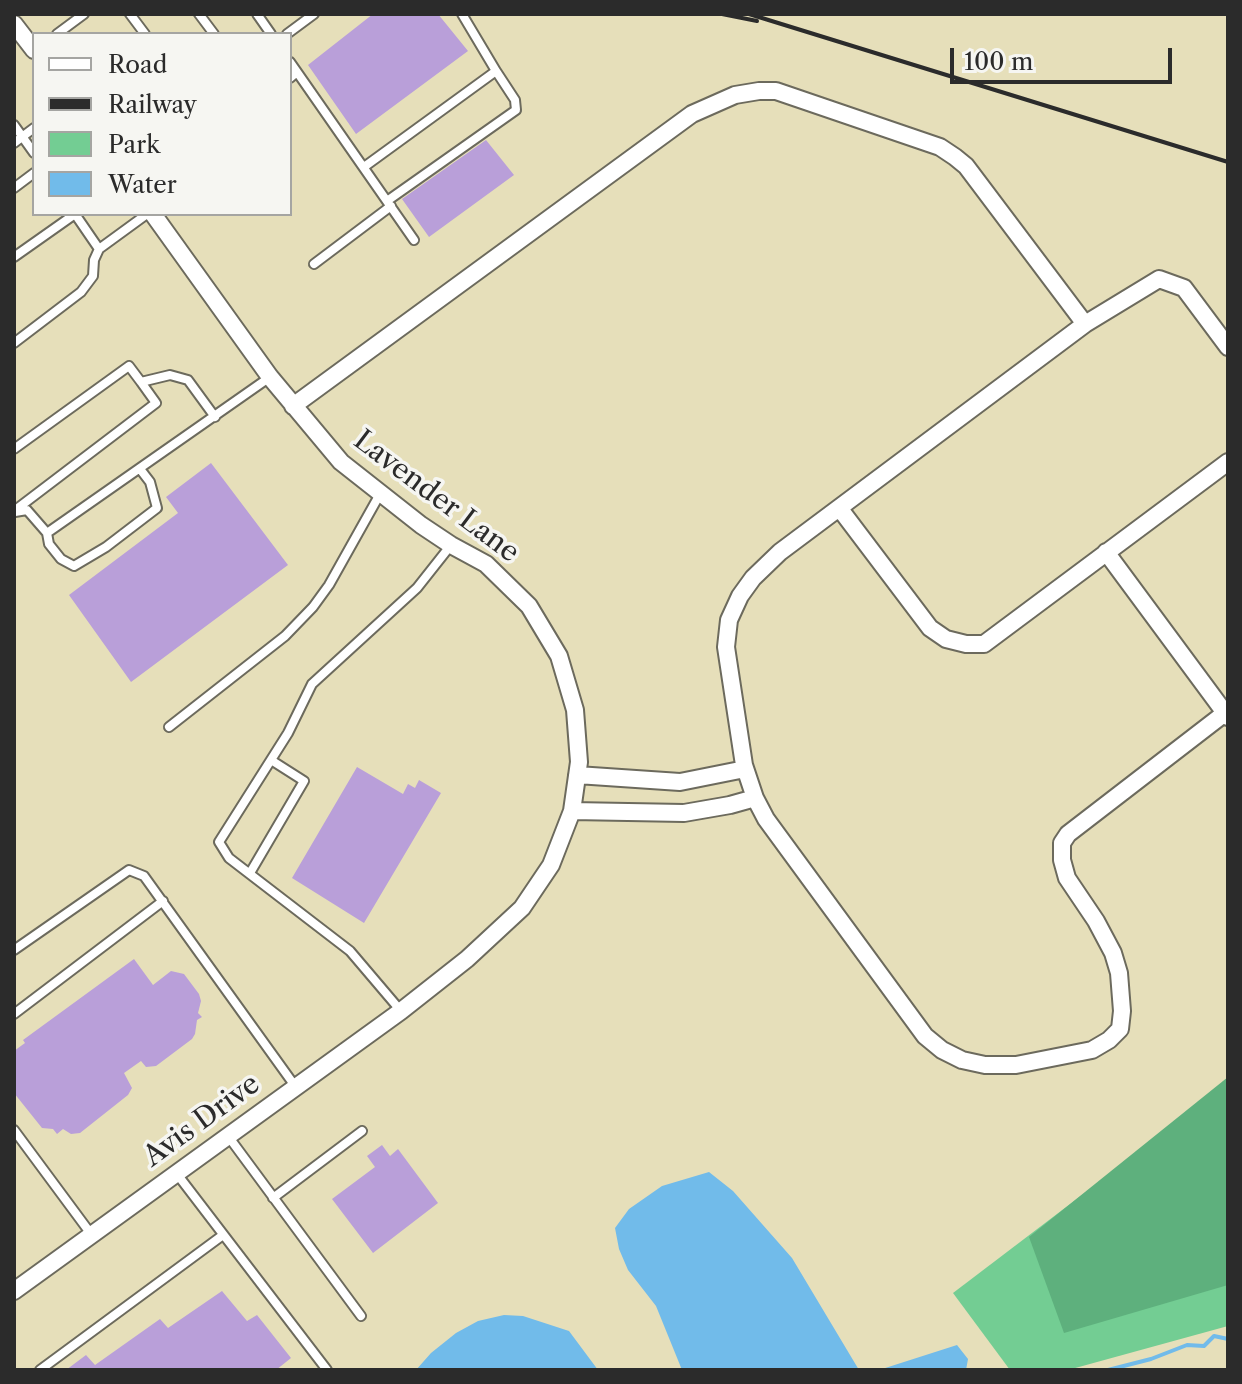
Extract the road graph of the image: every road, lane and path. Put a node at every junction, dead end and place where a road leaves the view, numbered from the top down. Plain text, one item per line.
1 (84, 14) edge
2 (130, 14) edge
3 (199, 14) edge
4 (257, 14) edge
5 (314, 14) edge
6 (462, 14) edge
7 (14, 24) edge
8 (60, 32) edge
9 (144, 32) edge
10 (212, 32) edge
11 (270, 32) edge
12 (290, 32) edge
13 (32, 47) edge
14 (496, 71) junction
15 (293, 75) edge
16 (14, 125) edge
17 (32, 129) edge
18 (23, 136) junction
19 (14, 143) edge
20 (32, 150) edge
21 (364, 167) junction
22 (32, 174) edge
23 (14, 188) edge
24 (389, 203) junction
25 (72, 216) edge
26 (76, 216) edge
27 (147, 216) edge
28 (151, 216) edge
29 (414, 240) dead end
30 (99, 249) junction
31 (14, 257) edge
32 (314, 264) dead end
33 (1085, 324) junction
34 (14, 343) edge
35 (1228, 347) edge
36 (270, 377) junction
37 (141, 382) junction
38 (293, 406) junction
39 (215, 417) junction
40 (14, 449) edge
41 (1228, 462) edge
42 (140, 469) junction
43 (380, 494) junction
44 (840, 509) junction
45 (14, 512) edge
46 (47, 533) junction
47 (451, 545) junction
48 (1106, 552) junction
49 (1227, 715) edge
50 (169, 727) dead end
51 (271, 760) junction
52 (745, 769) junction
53 (577, 775) junction
54 (755, 798) junction
55 (572, 811) junction
56 (250, 873) junction
57 (163, 901) junction
58 (14, 950) edge
59 (421, 994) joint
60 (401, 1011) junction
61 (14, 1014) edge
62 (295, 1086) junction
63 (14, 1130) edge
64 (362, 1131) dead end
65 (227, 1135) junction
66 (176, 1173) junction
67 (273, 1198) junction
68 (91, 1234) junction
69 (223, 1235) junction
70 (14, 1291) edge
71 (361, 1316) dead end
72 (40, 1370) edge
73 (326, 1370) edge

1 - 8 lane
2 - 9 lane
3 - 10 lane
4 - 11 lane
5 - 12 lane
6 - 14 lane
7 - 13 street
14 - 21 lane
14 - 24 lane
15 - 21 lane
16 - 18 lane
17 - 18 lane
18 - 19 lane
18 - 20 lane
21 - 24 lane
22 - 23 lane
24 - 29 lane
24 - 32 lane
25 - 31 lane
26 - 30 lane
27 - 30 lane
28 - 36 street, Lavender Lane
30 - 34 lane
33 - 35 street
33 - 38 street
33 - 44 street
36 - 38 street, Lavender Lane
36 - 39 lane
37 - 39 lane
37 - 40 lane
37 - 45 lane
38 - 43 street, Lavender Lane
39 - 42 lane
41 - 48 street
42 - 46 lane
42 - 46 lane
43 - 47 street, Lavender Lane
43 - 50 lane
44 - 48 street
44 - 52 street
45 - 46 lane
47 - 51 lane
47 - 53 street, Lavender Lane
48 - 49 street
49 - 54 street
51 - 56 lane
51 - 56 lane
52 - 53 street
52 - 54 street
53 - 55 street, Lavender Lane
54 - 55 street
55 - 59 street, Lavender Lane
56 - 60 lane
57 - 58 lane
57 - 61 lane
57 - 62 lane
59 - 60 street, Avis Drive
60 - 62 street, Avis Drive
62 - 65 street, Avis Drive
63 - 68 lane
64 - 67 lane
65 - 66 street, Avis Drive
65 - 67 lane
66 - 68 street, Avis Drive
66 - 69 lane
67 - 71 lane
68 - 70 street, Avis Drive
69 - 72 lane
69 - 73 lane

